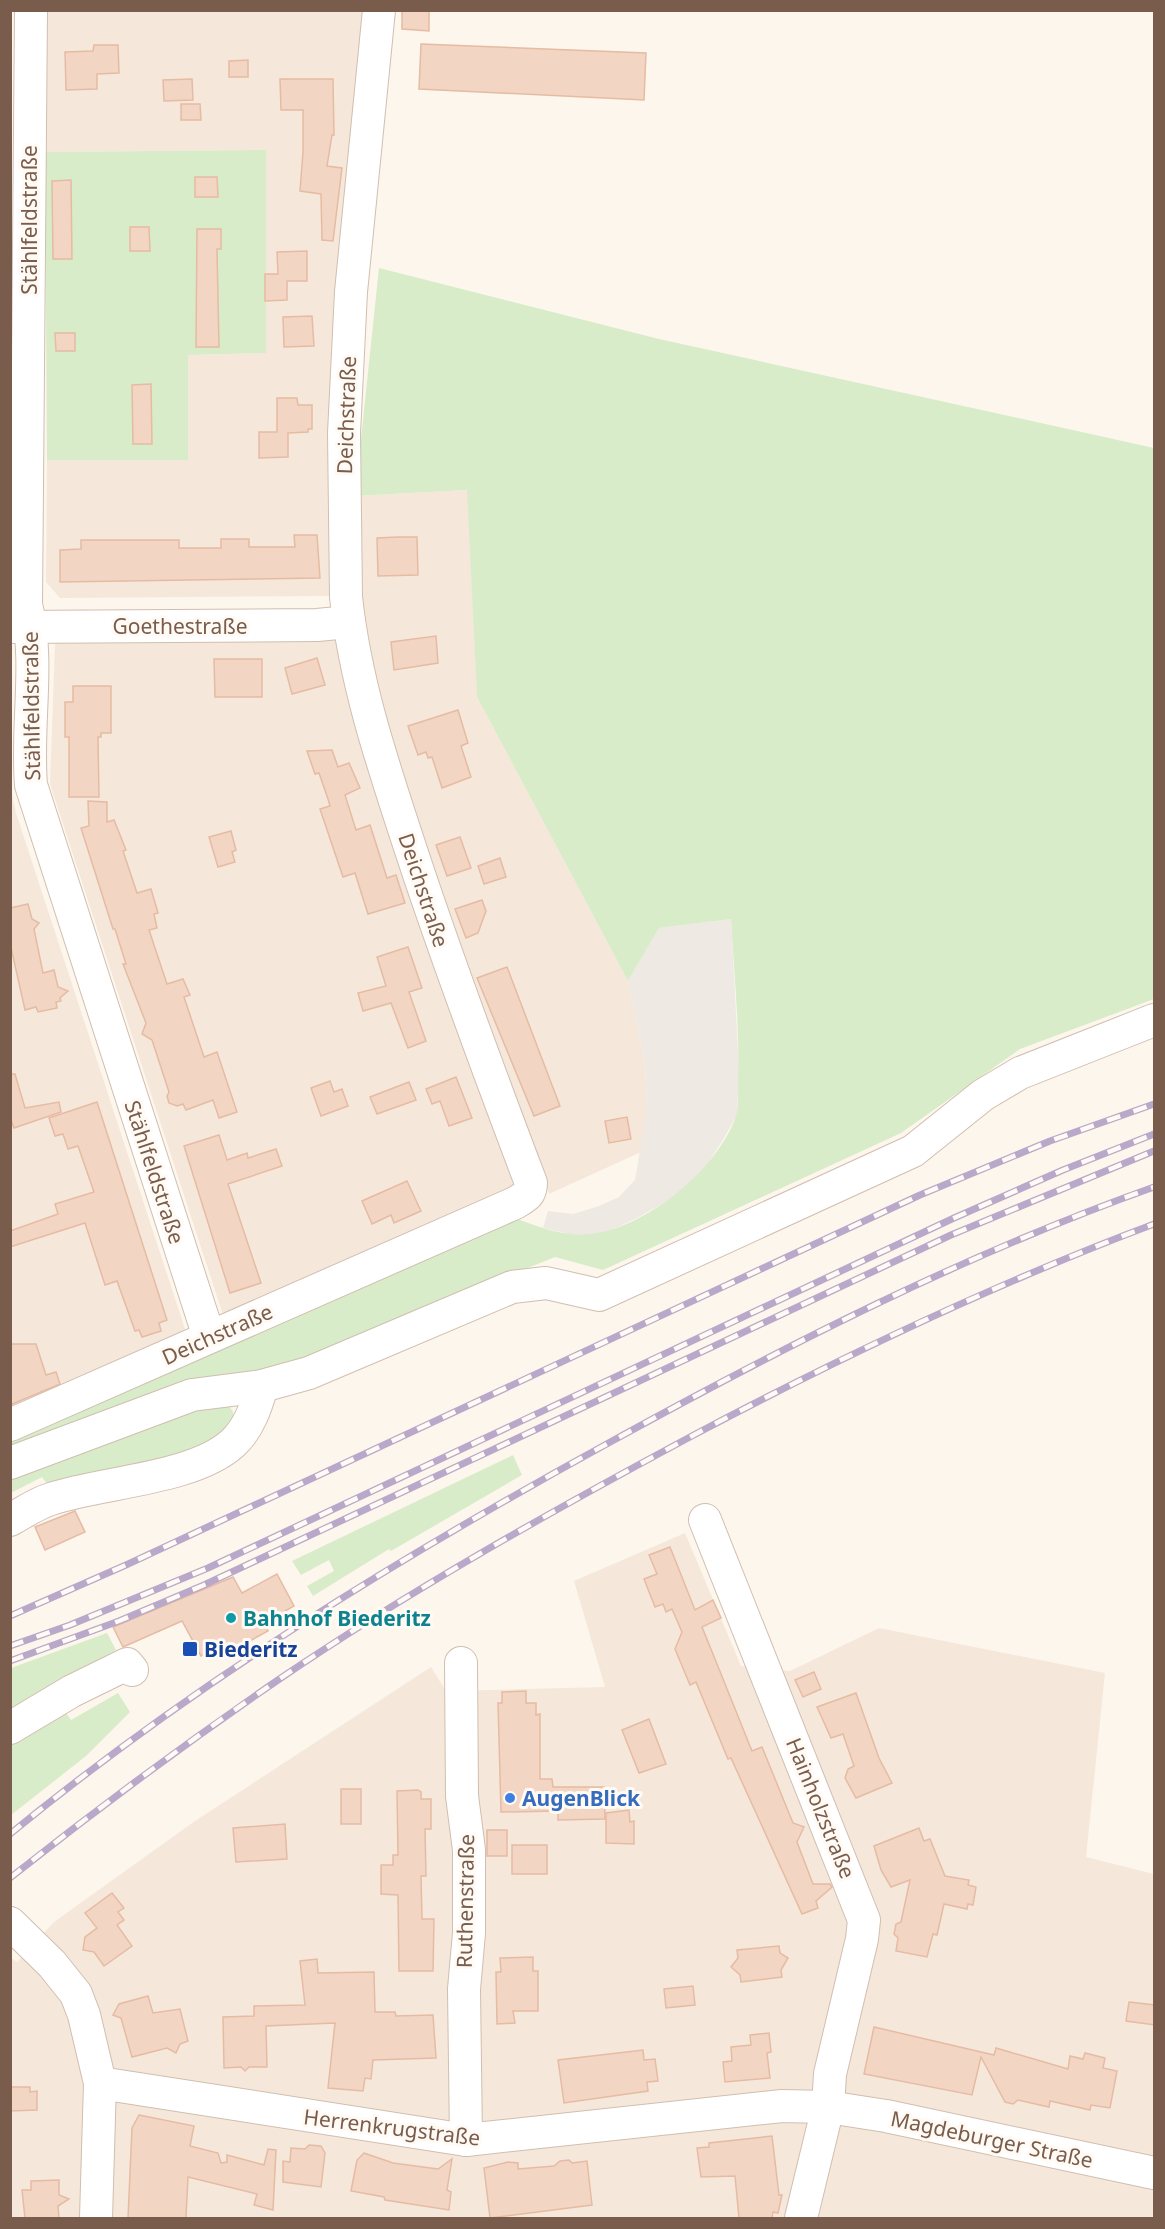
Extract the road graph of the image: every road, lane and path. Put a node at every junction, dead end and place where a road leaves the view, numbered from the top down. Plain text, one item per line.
1 (31, 10) edge
2 (379, 10) edge
3 (349, 622) junction
4 (21, 627) edge
5 (1155, 1020) edge
6 (209, 1337) junction
7 (262, 1386) junction
8 (10, 1425) edge
9 (10, 1463) edge
10 (10, 1520) edge
11 (705, 1520) dead end
12 (461, 1663) dead end
13 (132, 1670) dead end
14 (10, 1728) edge
15 (10, 1923) edge
16 (100, 2083) junction
17 (828, 2107) junction
18 (466, 2140) junction
19 (1155, 2173) edge
20 (96, 2218) edge
21 (801, 2218) edge

1 - 4 street, Stählfeldstraße
2 - 3 street, Deichstraße
3 - 4 street, Goethestraße
3 - 6 street, Deichstraße
4 - 6 street, Stählfeldstraße
5 - 7 street
6 - 8 street, Deichstraße
7 - 9 street
7 - 10 street
11 - 17 street, Hainholzstraße
12 - 18 street, Ruthenstraße
13 - 14 street
15 - 16 street
16 - 18 street, Herrenkrugstraße
16 - 20 street
17 - 18 street, Herrenkrugstraße
17 - 19 street, Magdeburger Straße
17 - 21 street, Hainholzstraße

